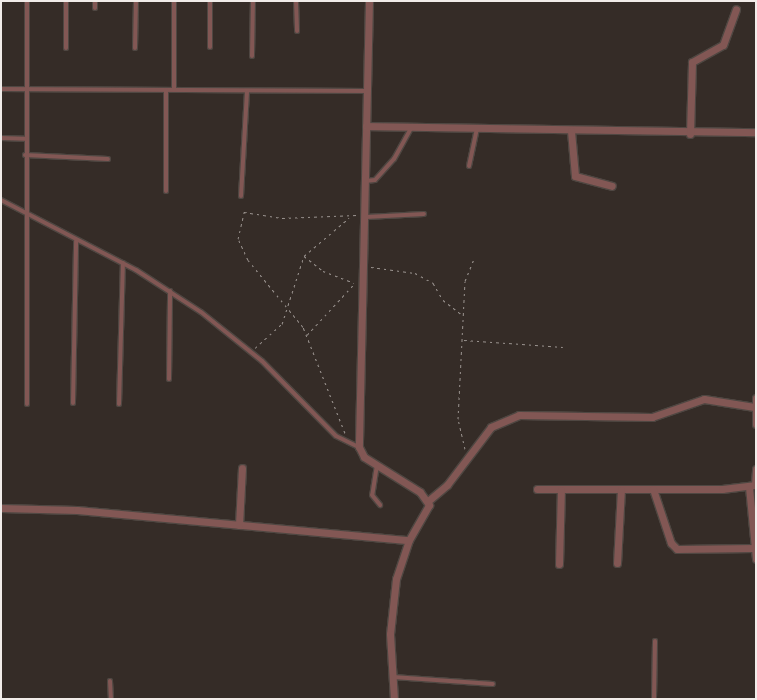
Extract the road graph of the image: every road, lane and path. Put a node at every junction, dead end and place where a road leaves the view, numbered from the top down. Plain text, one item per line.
1 (27, 1) edge
2 (66, 1) edge
3 (95, 1) edge
4 (136, 1) edge
5 (174, 1) edge
6 (210, 1) edge
7 (253, 1) edge
8 (296, 1) edge
9 (369, 1) edge
10 (95, 8) dead end
11 (736, 9) dead end
12 (297, 31) dead end
13 (210, 47) dead end
14 (66, 48) dead end
15 (135, 48) dead end
16 (252, 56) dead end
17 (1, 89) edge
18 (25, 89) junction
19 (166, 90) junction
20 (174, 90) junction
21 (247, 91) junction
22 (367, 91) junction
23 (366, 126) junction
24 (412, 127) junction
25 (477, 129) junction
26 (571, 131) junction
27 (756, 132) edge
28 (690, 134) junction
29 (1, 138) edge
30 (25, 139) junction
31 (25, 155) junction
32 (108, 159) dead end
33 (470, 166) dead end
34 (365, 181) junction
35 (612, 186) dead end
36 (166, 191) dead end
37 (241, 196) dead end
38 (1, 200) edge
39 (366, 214) junction
40 (424, 214) dead end
41 (27, 216) junction
42 (349, 218) junction
43 (76, 242) junction
44 (304, 256) junction
45 (474, 259) dead end
46 (123, 263) junction
47 (365, 266) junction
48 (363, 282) junction
49 (355, 283) junction
50 (170, 291) junction
51 (290, 308) junction
52 (462, 315) junction
53 (306, 336) junction
54 (463, 340) junction
55 (563, 347) dead end
56 (250, 351) junction
57 (169, 379) dead end
58 (756, 398) edge
59 (73, 403) dead end
60 (27, 404) dead end
61 (119, 404) dead end
62 (754, 407) junction
63 (756, 422) edge
64 (349, 445) junction
65 (359, 447) junction
66 (468, 454) junction
67 (377, 465) junction
68 (242, 468) dead end
69 (756, 469) edge
70 (753, 486) edge
71 (538, 489) dead end
72 (653, 489) junction
73 (561, 490) junction
74 (622, 490) junction
75 (428, 500) junction
76 (380, 506) dead end
77 (1, 508) edge
78 (754, 516) edge
79 (239, 525) junction
80 (409, 540) junction
81 (754, 544) edge
82 (756, 559) edge
83 (617, 563) dead end
84 (559, 564) dead end
85 (655, 641) dead end
86 (392, 677) junction
87 (110, 681) dead end
88 (493, 684) dead end
89 (111, 699) edge
90 (394, 699) edge
91 (654, 699) edge

1 - 18 lane
2 - 14 lane
3 - 10 lane
4 - 15 lane
5 - 20 lane
6 - 13 lane
7 - 16 lane
8 - 12 lane
9 - 22 street
11 - 28 street
17 - 18 lane
18 - 19 lane
18 - 30 lane
19 - 20 lane
19 - 36 lane
20 - 21 lane
21 - 22 lane
21 - 37 lane
22 - 23 street
23 - 24 street
23 - 34 street
24 - 25 street
24 - 34 lane
25 - 26 street
25 - 33 lane
26 - 28 street
26 - 35 street
27 - 28 street
29 - 30 lane
30 - 31 lane
31 - 32 lane
31 - 41 lane
34 - 39 street
38 - 41 lane
39 - 40 lane
39 - 42 path
39 - 47 street
41 - 43 lane
41 - 60 lane
42 - 44 path
42 - 51 path
43 - 46 lane
43 - 59 lane
44 - 49 path
44 - 51 path
45 - 52 path
46 - 50 lane
46 - 61 lane
47 - 48 street
47 - 52 path
48 - 49 path
48 - 65 street
49 - 53 path
50 - 56 lane
50 - 57 lane
51 - 53 path
51 - 56 path
52 - 54 path
53 - 64 path
54 - 55 path
54 - 66 path
56 - 64 lane
58 - 62 street
62 - 63 street
62 - 66 street
64 - 65 lane
65 - 67 street
66 - 75 street
67 - 75 street
67 - 76 lane
68 - 79 street
69 - 70 street
70 - 72 street
70 - 78 street
71 - 73 street
72 - 74 street
72 - 81 street
73 - 74 street
73 - 84 street
74 - 83 street
75 - 80 street
77 - 79 street
78 - 81 street
79 - 80 street
80 - 86 street
81 - 82 street
85 - 91 lane
86 - 88 lane
86 - 90 street
87 - 89 lane

